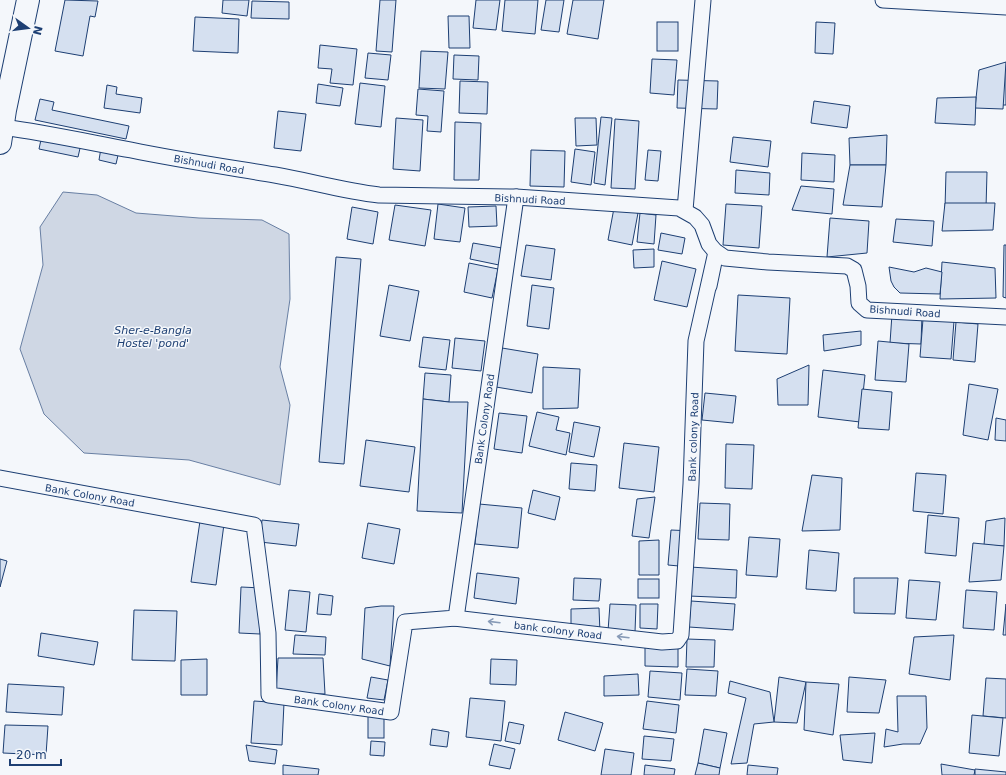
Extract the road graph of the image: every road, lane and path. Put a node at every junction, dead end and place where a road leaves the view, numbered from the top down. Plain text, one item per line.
1 (28, 0) edge
2 (703, 0) edge
3 (883, 0) edge
4 (1006, 7) edge
5 (1, 135) edge
6 (516, 197) junction
7 (685, 210) junction
8 (716, 252) junction
9 (709, 286) dead end
10 (1006, 317) edge
11 (0, 478) edge
12 (454, 618) junction
13 (662, 642) joint

1 - 5 main road
2 - 7 street
3 - 4 street
5 - 6 street, Bishnudi Road
6 - 7 street, Bishnudi Road
6 - 12 street, Bank Colony Road
7 - 8 street
8 - 9 street
8 - 10 street, Bishnudi Road
8 - 13 street, Bank colony Road
11 - 12 street, Bank Colony Road
13 -> 12 street, bank colony Road

